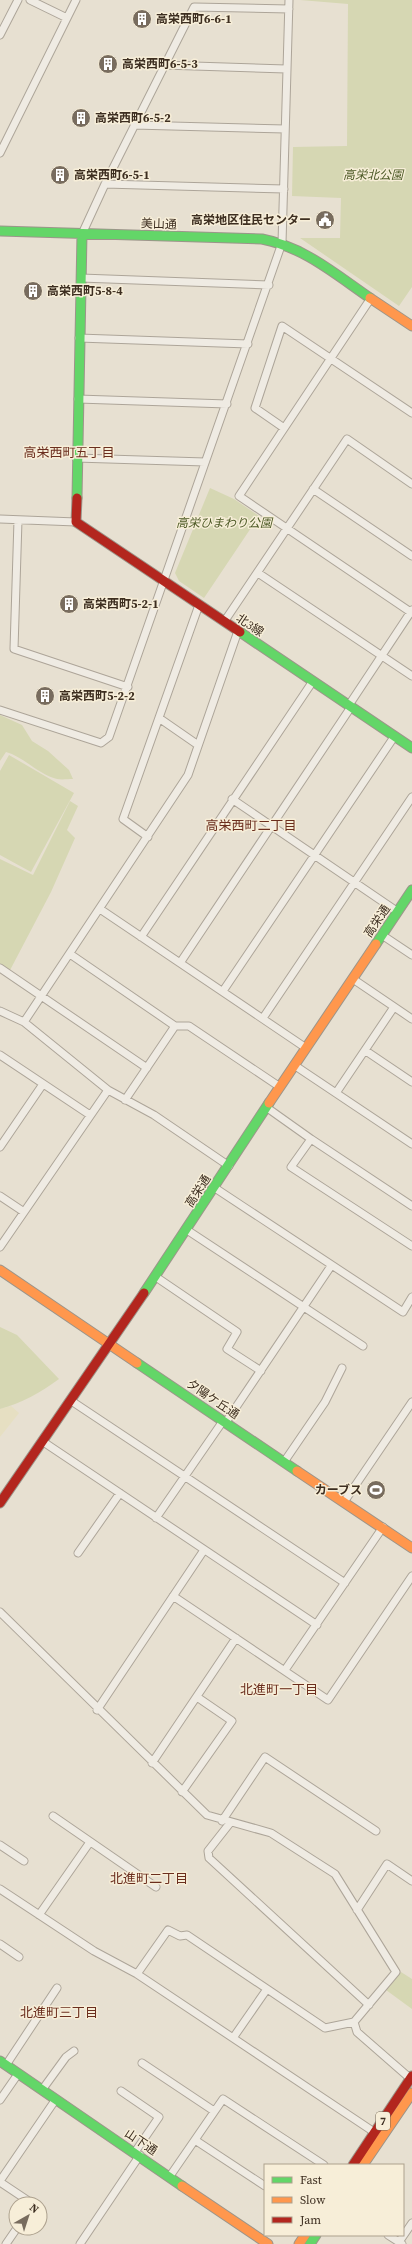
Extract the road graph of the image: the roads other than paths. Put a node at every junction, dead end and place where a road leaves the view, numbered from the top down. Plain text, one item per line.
1 (18, 0) edge
2 (30, 0) edge
3 (76, 0) edge
4 (289, 0) edge
5 (289, 9) junction
6 (67, 18) junction
7 (0, 35) edge
8 (163, 65) junction
9 (286, 69) junction
10 (134, 125) junction
11 (285, 129) junction
12 (1, 148) edge
13 (105, 184) junction
14 (284, 189) junction
15 (0, 231) edge
16 (82, 234) junction
17 (282, 243) junction
18 (81, 278) junction
19 (269, 285) junction
20 (371, 298) junction
21 (412, 326) edge
22 (79, 338) junction
23 (248, 344) junction
24 (332, 359) junction
25 (78, 399) junction
26 (226, 404) junction
27 (412, 413) edge
28 (284, 428) junction
29 (76, 458) junction
30 (205, 462) junction
31 (412, 484) edge
32 (313, 489) junction
33 (0, 519) edge
34 (18, 520) junction
35 (76, 522) junction
36 (286, 528) junction
37 (412, 556) edge
38 (258, 573) junction
39 (164, 581) junction
40 (199, 605) junction
41 (412, 612) edge
42 (224, 622) junction
43 (238, 631) junction
44 (382, 655) junction
45 (412, 676) edge
46 (312, 681) junction
47 (128, 687) junction
48 (350, 706) junction
49 (0, 710) edge
50 (159, 718) junction
51 (394, 737) junction
52 (198, 745) junction
53 (412, 748) edge
54 (412, 797) edge
55 (232, 799) junction
56 (271, 825) junction
57 (148, 837) junction
58 (314, 854) junction
59 (356, 882) junction
60 (412, 890) edge
61 (100, 909) junction
62 (398, 912) junction
63 (382, 935) junction
64 (141, 937) junction
65 (70, 954) junction
66 (412, 955) edge
67 (180, 963) junction
68 (0, 968) edge
69 (352, 978) junction
70 (223, 992) junction
71 (41, 996) junction
72 (394, 1007) junction
73 (0, 1011) edge
74 (263, 1018) junction
75 (412, 1019) edge
76 (24, 1022) junction
77 (175, 1026) junction
78 (306, 1048) junction
79 (366, 1051) junction
80 (0, 1055) edge
81 (294, 1065) junction
82 (147, 1068) junction
83 (412, 1082) edge
84 (43, 1084) junction
85 (280, 1087) junction
86 (108, 1090) junction
87 (336, 1093) junction
88 (125, 1100) junction
89 (266, 1107) junction
90 (90, 1115) junction
91 (311, 1139) junction
92 (412, 1144) edge
93 (0, 1147) edge
94 (229, 1166) junction
95 (215, 1188) junction
96 (0, 1196) edge
97 (412, 1206) edge
98 (24, 1212) junction
99 (187, 1230) junction
100 (412, 1246) edge
101 (0, 1247) edge
102 (331, 1266) junction
103 (0, 1270) edge
104 (156, 1277) junction
105 (412, 1297) edge
106 (304, 1308) junction
107 (109, 1345) junction
108 (363, 1346) dead end
109 (342, 1368) dead end
110 (261, 1371) junction
111 (70, 1400) junction
112 (412, 1402) edge
113 (224, 1422) junction
114 (42, 1441) junction
115 (284, 1462) junction
116 (185, 1477) junction
117 (120, 1493) junction
118 (344, 1502) junction
119 (0, 1503) edge
120 (156, 1518) junction
121 (383, 1527) junction
122 (412, 1548) edge
123 (204, 1550) junction
124 (78, 1553) dead end
125 (412, 1576) edge
126 (345, 1583) junction
127 (172, 1596) junction
128 (0, 1612) edge
129 (317, 1625) junction
130 (236, 1638) junction
131 (285, 1670) junction
132 (198, 1697) junction
133 (97, 1710) junction
134 (152, 1763) junction
135 (182, 1792) junction
136 (53, 1816) dead end
137 (222, 1821) junction
138 (230, 1823) junction
139 (376, 1831) dead end
140 (90, 1842) junction
141 (0, 1845) edge
142 (24, 1861) dead end
143 (412, 1881) edge
144 (156, 1887) dead end
145 (0, 1889) edge
146 (357, 1910) junction
147 (39, 1915) junction
148 (0, 1944) edge
149 (19, 1957) dead end
150 (136, 1974) junction
151 (57, 1988) dead end
152 (267, 1989) junction
153 (369, 2005) junction
154 (354, 2022) junction
155 (233, 2038) junction
156 (74, 2051) dead end
157 (3, 2063) edge
158 (142, 2063) dead end
159 (18, 2074) junction
160 (411, 2078) edge
161 (42, 2090) junction
162 (121, 2091) dead end
163 (412, 2093) edge
164 (56, 2099) junction
165 (0, 2100) edge
166 (214, 2111) junction
167 (378, 2135) junction
168 (195, 2140) junction
169 (137, 2154) junction
170 (322, 2164) edge
171 (354, 2164) edge
172 (364, 2164) edge
173 (170, 2176) junction
174 (0, 2182) edge
175 (264, 2185) edge
176 (21, 2196) edge
177 (412, 2223) edge
178 (390, 2236) edge
179 (400, 2243) edge
180 (80, 2244) edge
181 (268, 2244) edge

1 - 7 street
2 - 6 street
3 - 6 street
4 - 5 street
5 - 8 street
5 - 9 street
6 - 12 street
8 - 9 street
8 - 10 street
9 - 11 street
10 - 11 street
10 - 13 street
11 - 14 street
13 - 14 street
13 - 16 street
14 - 17 street
15 - 16 street, 美山通
16 - 17 street, 美山通
16 - 18 street
17 - 19 street
17 - 20 street, 美山通
18 - 19 street
18 - 22 street
19 - 23 street
20 - 21 street, 美山通
20 - 24 street
22 - 23 street
22 - 25 street
23 - 26 street
24 - 27 street
24 - 28 street
24 - 28 street
25 - 26 street
25 - 29 street
26 - 30 street
28 - 36 street
29 - 30 street
29 - 35 street
30 - 39 street
31 - 32 street
32 - 36 street
32 - 37 street
33 - 34 street
34 - 35 street
34 - 47 street
35 - 39 street, 北3線
36 - 38 street
36 - 41 street
38 - 42 street
38 - 44 street
39 - 40 street, 北3線
39 - 47 street
40 - 42 street, 北3線
40 - 50 street
41 - 44 street
42 - 43 street, 北3線
43 - 46 street, 北3線
43 - 52 street
44 - 45 street
44 - 48 street
46 - 48 street, 北3線
46 - 55 street
47 - 49 street
48 - 51 street, 北3線
48 - 56 street
50 - 52 street
50 - 57 street
51 - 53 street, 北3線
51 - 58 street
52 - 57 street
54 - 59 street
55 - 56 street
55 - 64 street
56 - 58 street
56 - 67 street
57 - 61 street
58 - 59 street
58 - 70 street
59 - 62 street
59 - 74 street
60 - 62 street, 高栄通
61 - 64 street
61 - 65 street
62 - 63 street, 高栄通
63 - 66 street
63 - 69 street, 高栄通
64 - 67 street
65 - 71 street
65 - 77 street
67 - 70 street
68 - 71 street
69 - 72 street
69 - 78 street, 高栄通
70 - 74 street
71 - 76 street
71 - 82 street
72 - 75 street
72 - 79 street
73 - 76 street
74 - 78 street
76 - 86 street
77 - 82 street
77 - 85 street
78 - 81 street, 高栄通
79 - 83 street
79 - 87 street
80 - 84 street
81 - 85 street, 高栄通
81 - 87 street
82 - 88 street
84 - 90 street
84 - 93 street
85 - 89 street, 高栄通
86 - 88 street
86 - 90 street
87 - 92 street
88 - 94 street
89 - 91 street
89 - 94 street, 高栄通
90 - 98 street
91 - 97 street
91 - 100 street
94 - 95 street, 高栄通
95 - 99 street, 高栄通
95 - 102 street
96 - 98 street
98 - 101 street
99 - 104 street, 高栄通
99 - 106 street
102 - 105 street
102 - 106 street
103 - 107 street, 夕陽ケ丘通
104 - 107 street, 高栄通
104 - 110 street
106 - 108 street
106 - 110 street
107 - 111 street, 高栄通
107 - 113 street, 夕陽ケ丘通
109 - 115 street
110 - 113 street
111 - 114 street, 高栄通
111 - 116 street
112 - 118 street
113 - 115 street, 夕陽ケ丘通
113 - 116 street
114 - 117 street
114 - 119 street, 高栄通
115 - 118 street, 夕陽ケ丘通
116 - 120 street
116 - 126 street
117 - 120 street
117 - 124 street
118 - 121 street, 夕陽ケ丘通
120 - 123 street
121 - 122 street, 夕陽ケ丘通
121 - 126 street
123 - 127 street
123 - 129 street
125 - 131 street
126 - 129 street
127 - 130 street
127 - 133 street
128 - 133 street
129 - 131 street
130 - 131 street
130 - 132 street
132 - 134 street
132 - 135 street
133 - 134 street
134 - 135 street
135 - 137 street
136 - 140 street
137 - 138 street
137 - 139 street
138 - 146 street
138 - 153 street
140 - 144 street
140 - 147 street
141 - 142 street
143 - 146 street
145 - 147 street
146 - 153 street
147 - 150 street
148 - 149 street
150 - 152 street
150 - 155 street
151 - 157 street
152 - 154 street
152 - 155 street
153 - 154 street
154 - 160 street
155 - 167 street
156 - 161 street
157 - 159 street, 山下通
158 - 166 street
159 - 161 street, 山下通
159 - 165 street
160 - 167 street, 7
161 - 164 street, 山下通
162 - 169 street
163 - 167 street, 7
164 - 169 street, 山下通
164 - 174 street
166 - 168 street
166 - 170 street
167 - 171 street, 7
167 - 172 street, 7
168 - 173 street
168 - 175 street
169 - 173 street, 山下通
169 - 180 street
173 - 181 street, 山下通
174 - 176 street
177 - 179 street
178 - 179 street

